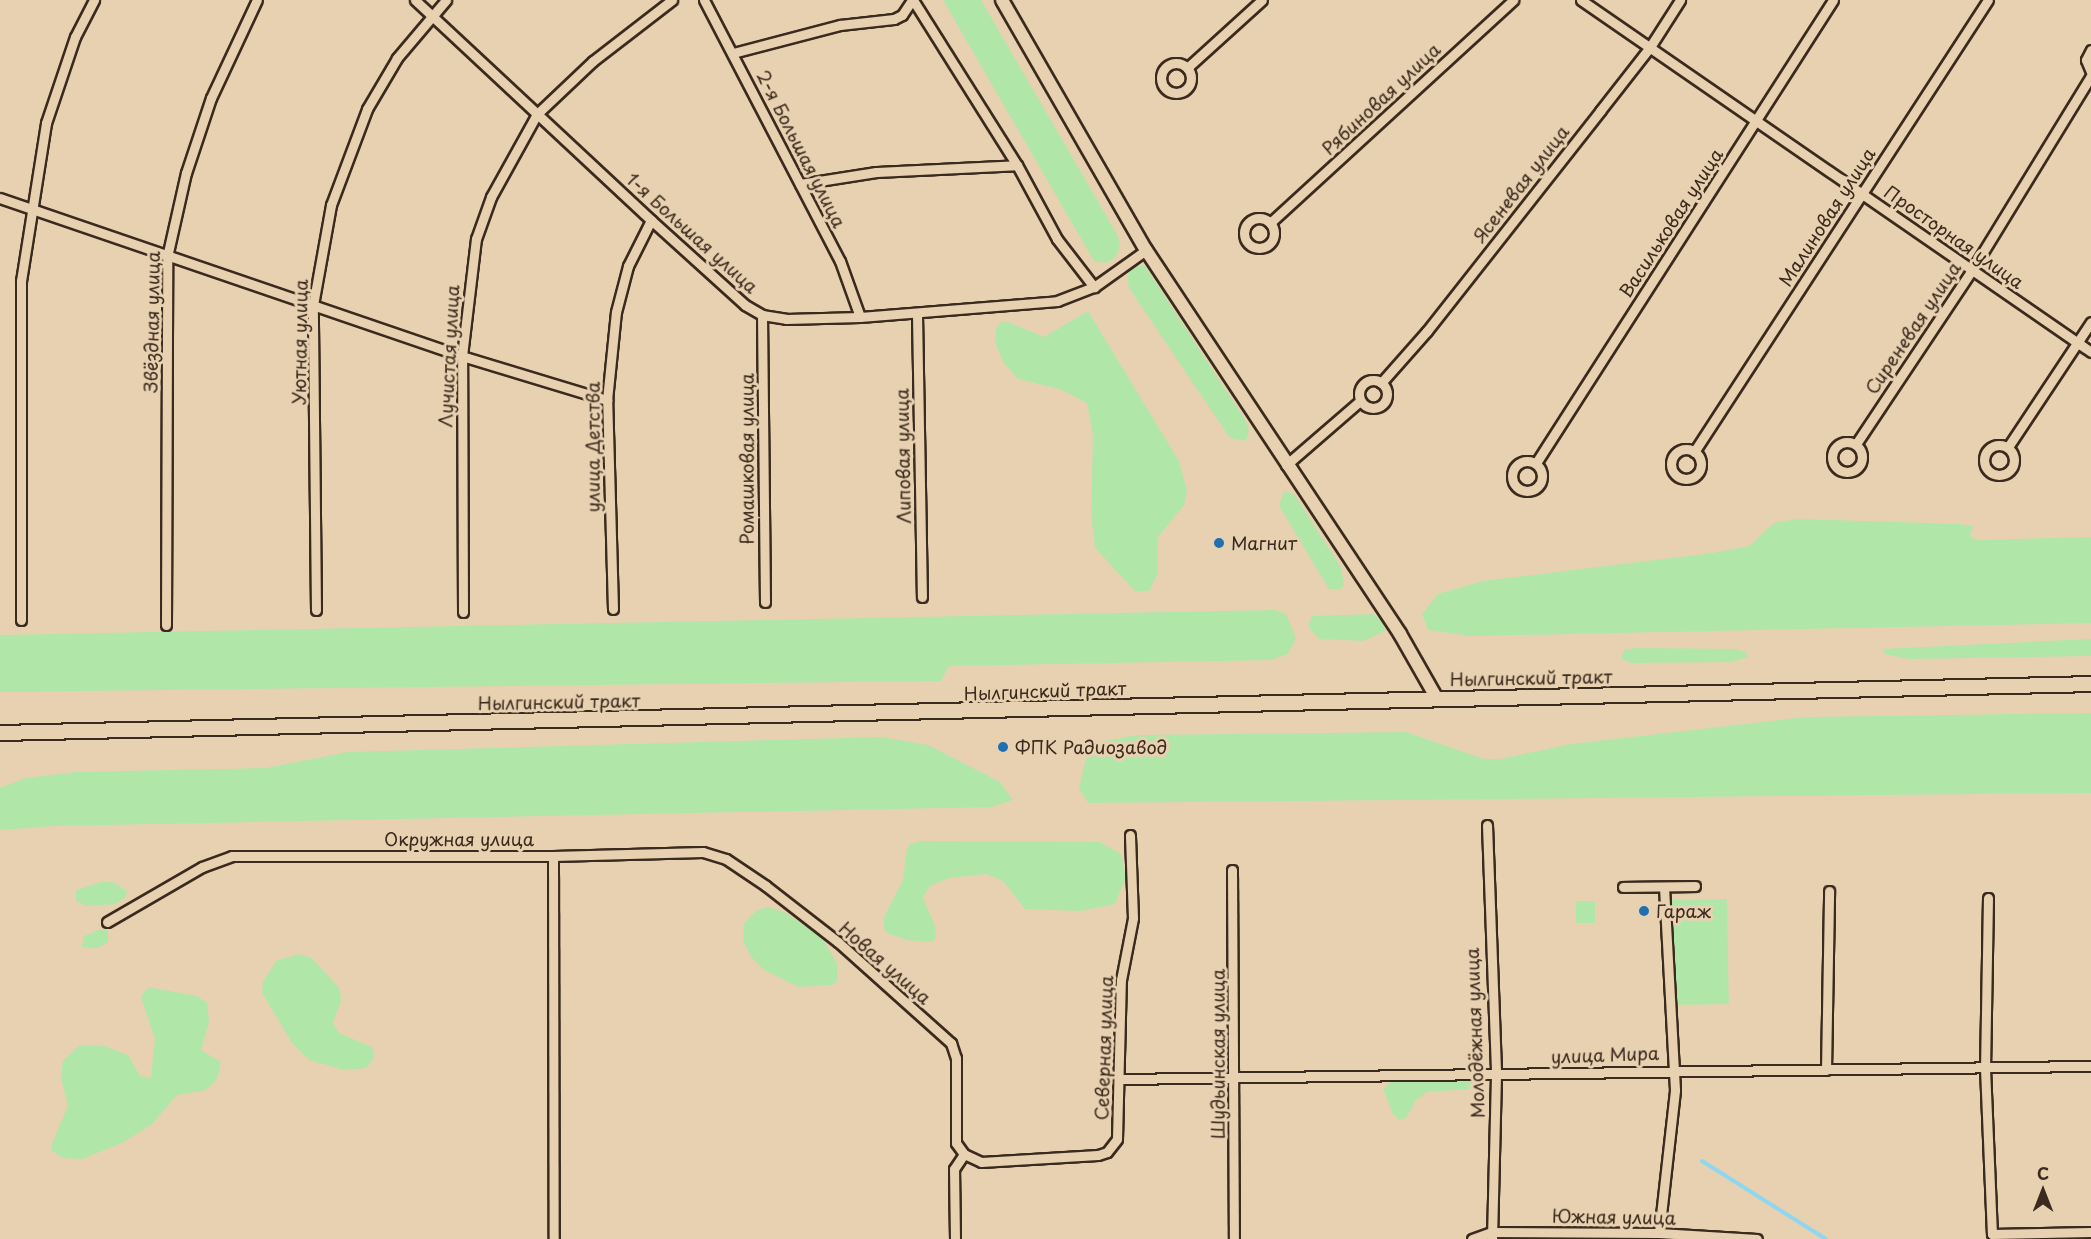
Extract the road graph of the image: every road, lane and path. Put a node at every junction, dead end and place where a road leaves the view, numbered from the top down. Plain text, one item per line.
1 (94, 0) edge
2 (257, 0) edge
3 (415, 0) edge
4 (446, 0) edge
5 (672, 0) edge
6 (704, 0) edge
7 (912, 0) edge
8 (1002, 0) edge
9 (1262, 0) edge
10 (1514, 0) edge
11 (1581, 0) edge
12 (1680, 0) edge
13 (1833, 0) edge
14 (1988, 0) edge
15 (431, 15) junction
16 (1650, 47) junction
17 (2091, 50) edge
18 (733, 53) junction
19 (1187, 68) dead end
20 (2091, 74) edge
21 (537, 114) junction
22 (1756, 120) junction
23 (1017, 165) junction
24 (800, 184) junction
25 (1863, 194) junction
26 (0, 198) edge
27 (31, 208) junction
28 (651, 220) junction
29 (1270, 223) dead end
30 (1146, 250) junction
31 (167, 257) junction
32 (1972, 270) junction
33 (1094, 286) junction
34 (313, 305) junction
35 (916, 314) junction
36 (762, 315) junction
37 (860, 317) junction
38 (2091, 322) edge
39 (2078, 343) junction
40 (2091, 352) edge
41 (462, 356) junction
42 (1381, 383) junction
43 (607, 400) junction
44 (1360, 401) junction
45 (1856, 444) dead end
46 (2008, 447) dead end
47 (1694, 452) dead end
48 (1536, 464) dead end
49 (1286, 465) junction
50 (922, 597) dead end
51 (765, 602) dead end
52 (613, 609) dead end
53 (316, 610) dead end
54 (463, 612) dead end
55 (21, 620) dead end
56 (166, 625) dead end
57 (2091, 684) edge
58 (1437, 697) junction
59 (21, 732) junction
60 (0, 733) edge
61 (0, 739) edge
62 (1487, 825) dead end
63 (1130, 835) dead end
64 (553, 856) junction
65 (1232, 870) dead end
66 (1695, 886) dead end
67 (1623, 887) dead end
68 (1664, 888) junction
69 (1829, 891) dead end
70 (1988, 898) dead end
71 (107, 922) dead end
72 (2091, 1066) edge
73 (1985, 1068) junction
74 (1672, 1069) junction
75 (1826, 1070) junction
76 (1496, 1074) junction
77 (1120, 1079) junction
78 (1235, 1079) junction
79 (964, 1154) junction
80 (2091, 1232) edge
81 (1659, 1233) junction
82 (1492, 1236) edge
83 (554, 1239) edge
84 (955, 1239) edge
85 (1234, 1239) edge
86 (1472, 1239) edge
87 (1757, 1239) edge

1 - 27 street
2 - 31 street, Звёздная улица
3 - 15 street, 1-я Большая улица
4 - 15 street, Уютная улица
5 - 21 street, Лучистая улица
6 - 18 street, 2-я Большая улица
7 - 18 street
7 - 23 street
8 - 30 street
9 - 19 street
10 - 29 street, Рябиновая улица
11 - 16 street, Просторная улица
12 - 16 street, Ясеневая улица
13 - 22 street, Васильковая улица
14 - 25 street, Малиновая улица
15 - 21 street, 1-я Большая улица
15 - 34 street, Уютная улица
16 - 22 street, Просторная улица
16 - 42 street, Ясеневая улица
17 - 20 street
18 - 24 street, 2-я Большая улица
20 - 32 street, Сиреневая улица
21 - 28 street, 1-я Большая улица
21 - 41 street, Лучистая улица
22 - 25 street, Просторная улица
22 - 48 street, Васильковая улица
23 - 24 street
23 - 33 street
24 - 37 street, 2-я Большая улица
25 - 32 street, Просторная улица
25 - 47 street, Малиновая улица
26 - 27 street
27 - 31 street
27 - 55 street
28 - 36 street, 1-я Большая улица
28 - 43 street, улица Детства
30 - 33 street, 1-я Большая улица
30 - 49 street
31 - 34 street
31 - 56 street, Звёздная улица
32 - 39 street, Просторная улица
32 - 45 street, Сиреневая улица
33 - 35 street, 1-я Большая улица
34 - 41 street
34 - 53 street, Уютная улица
35 - 37 street, 1-я Большая улица
35 - 50 street, Липовая улица
36 - 37 street, 1-я Большая улица
36 - 51 street, Ромашковая улица
38 - 39 street
39 - 40 street, Просторная улица
39 - 46 street
41 - 43 street
41 - 54 street, Лучистая улица
42 - 44 street
42 - 44 street
43 - 52 street, улица Детства
44 - 49 street
49 - 58 street
57 - 58 main road, Нылгинский тракт
58 - 59 main road, Нылгинский тракт
59 - 60 main road, Нылгинский тракт
59 - 61 main road
62 - 76 street, Молодёжная улица
63 - 77 street, Северная улица
64 - 71 street, Окружная улица
64 - 79 street, Новая улица
64 - 83 street, Окружная улица
65 - 78 street, Шудьинская улица
66 - 68 street
67 - 68 street
68 - 74 street
69 - 75 street
70 - 73 street
72 - 73 street, улица Мира
73 - 75 street, улица Мира
73 - 80 street
74 - 75 street, улица Мира
74 - 76 street, улица Мира
74 - 81 street
76 - 78 street, улица Мира
76 - 82 street, Молодёжная улица
77 - 78 street, улица Мира
77 - 79 street, Северная улица
78 - 85 street, Шудьинская улица
79 - 84 street
81 - 82 street, Южная улица
81 - 87 street, Южная улица
82 - 86 street, Южная улица

